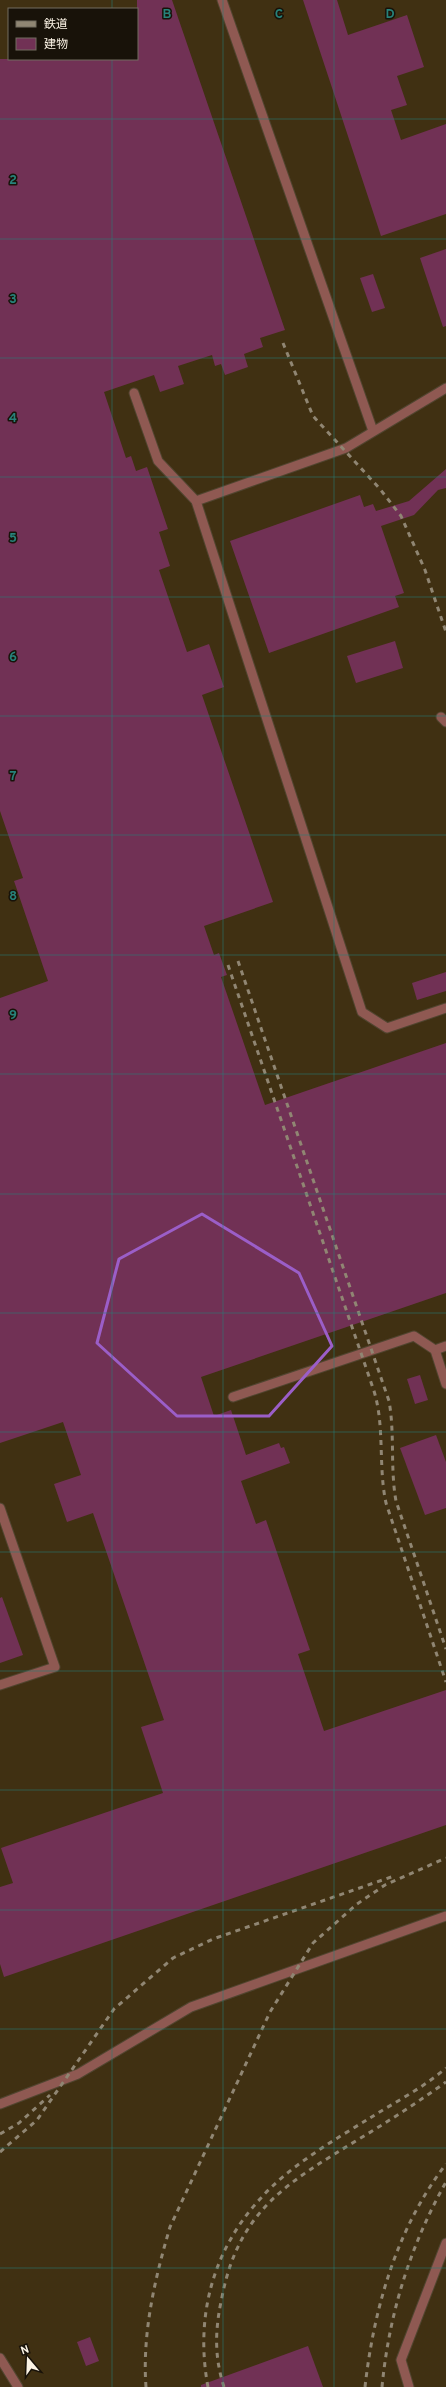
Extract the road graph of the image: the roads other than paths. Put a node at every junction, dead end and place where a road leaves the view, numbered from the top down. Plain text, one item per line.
1 (222, 0) edge
2 (446, 388) edge
3 (134, 394) dead end
4 (373, 431) junction
5 (196, 501) junction
6 (446, 1008) edge
7 (446, 1346) edge
8 (435, 1350) junction
9 (446, 1384) edge
10 (233, 1398) dead end
11 (0, 1508) edge
12 (0, 1685) edge
13 (446, 1916) edge
14 (0, 2104) edge
15 (446, 2243) edge
16 (0, 2358) edge
17 (18, 2387) edge
18 (409, 2387) edge

1 - 4 lane
2 - 4 lane
3 - 5 lane
4 - 5 lane
5 - 6 lane
7 - 8 lane
8 - 9 lane
8 - 10 lane
11 - 12 lane
13 - 14 lane
15 - 18 lane
16 - 17 lane

